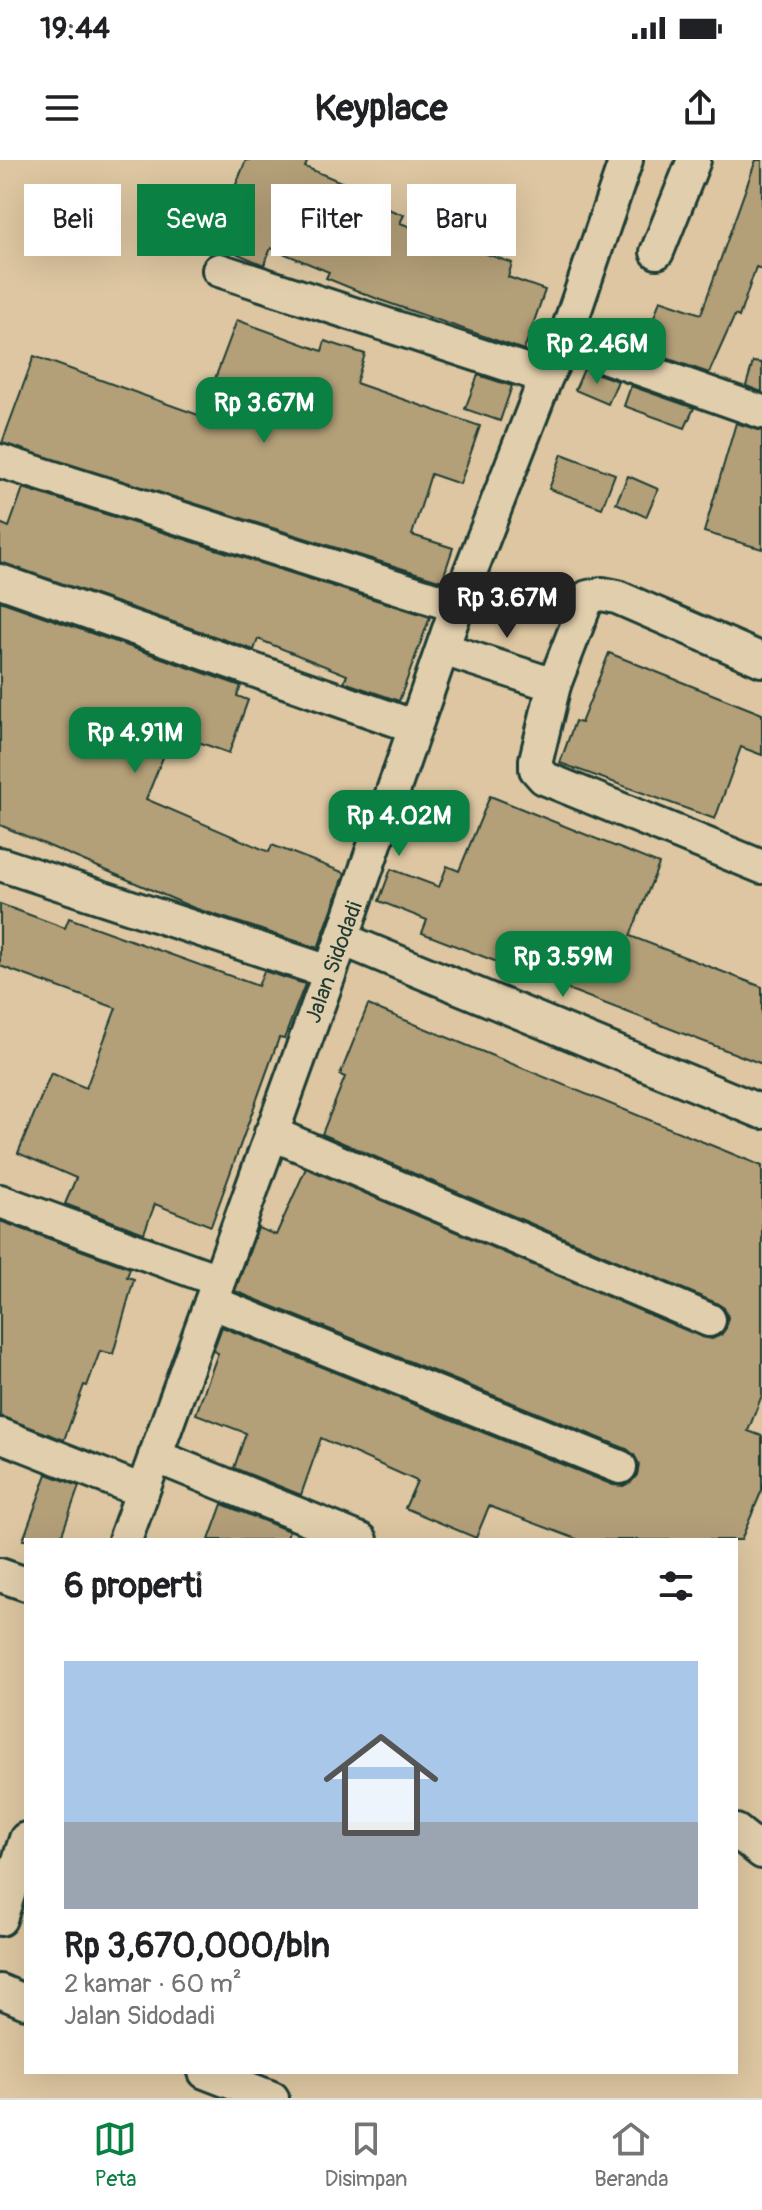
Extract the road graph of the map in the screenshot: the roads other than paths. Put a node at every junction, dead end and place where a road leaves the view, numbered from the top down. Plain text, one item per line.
1 (626, 160) edge
2 (694, 160) edge
3 (657, 252) dead end
4 (219, 270) dead end
5 (564, 342) junction
6 (546, 377) junction
7 (762, 412) edge
8 (0, 461) edge
9 (0, 581) edge
10 (457, 606) junction
11 (443, 649) junction
12 (762, 660) edge
13 (554, 685) junction
14 (413, 726) junction
15 (0, 864) edge
16 (762, 867) edge
17 (342, 939) junction
18 (329, 972) junction
19 (762, 1112) edge
20 (271, 1133) junction
21 (0, 1201) edge
22 (215, 1291) junction
23 (709, 1320) dead end
24 (0, 1435) edge
25 (155, 1456) junction
26 (620, 1467) dead end
27 (142, 1491) junction
28 (126, 1538) edge
29 (356, 1538) edge
30 (0, 1575) edge
31 (24, 1583) edge
32 (738, 1833) edge
33 (24, 1845) edge
34 (762, 1852) edge
35 (0, 1919) edge
36 (0, 1991) edge
37 (24, 2001) edge
38 (204, 2074) edge
39 (210, 2074) edge
40 (195, 2098) edge
41 (272, 2098) edge

1 - 5 street, Jalan Sidodadi
2 - 3 street
4 - 6 street
5 - 6 street, Jalan Sidodadi
5 - 7 street
6 - 10 street, Jalan Sidodadi
8 - 10 street
9 - 14 street
10 - 11 street, Jalan Sidodadi
11 - 13 street
11 - 14 street, Jalan Sidodadi
12 - 13 street
13 - 16 street
14 - 17 street, Jalan Sidodadi
15 - 18 street
17 - 18 street, Jalan Sidodadi
17 - 19 street
18 - 20 street, Jalan Sidodadi
20 - 22 street, Jalan Sidodadi
20 - 23 street
21 - 22 street
22 - 25 street, Jalan Sidodadi
22 - 26 street
24 - 27 street
25 - 27 street, Jalan Sidodadi
25 - 29 street
27 - 28 street, Jalan Sidodadi
30 - 31 street
32 - 34 street
33 - 35 street
36 - 37 street
38 - 40 street
39 - 41 street

